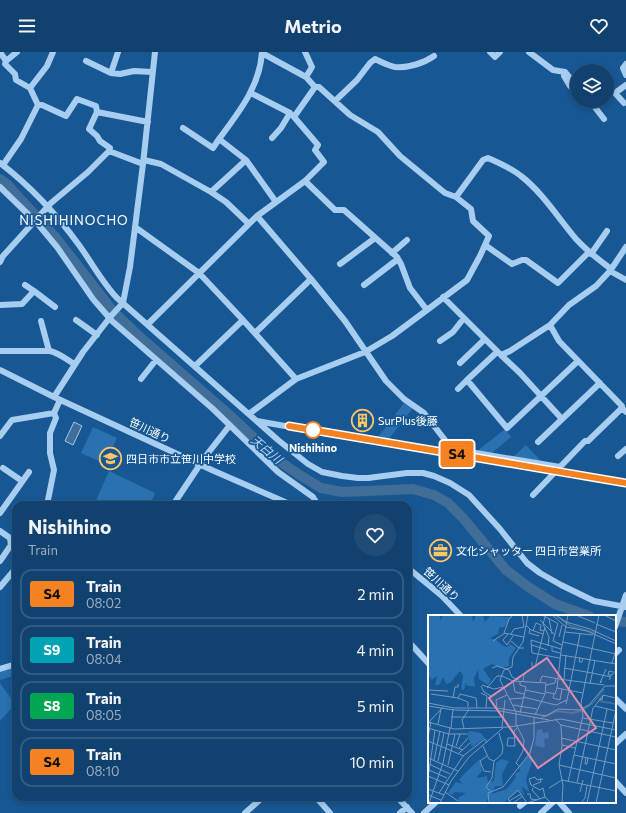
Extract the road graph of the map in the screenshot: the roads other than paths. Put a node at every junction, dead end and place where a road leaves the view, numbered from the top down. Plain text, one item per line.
1 (0, 52) edge
2 (18, 52) edge
3 (53, 52) edge
4 (118, 52) edge
5 (155, 52) edge
6 (262, 52) edge
7 (305, 52) edge
8 (490, 52) edge
9 (500, 52) edge
10 (529, 52) edge
11 (434, 56) dead end
12 (6, 61) junction
13 (86, 61) dead end
14 (626, 64) edge
15 (561, 71) junction
16 (152, 72) junction
17 (111, 73) junction
18 (626, 75) edge
19 (306, 77) junction
20 (570, 78) edge
21 (626, 85) edge
22 (570, 86) edge
23 (315, 87) junction
24 (30, 88) junction
25 (251, 93) junction
26 (335, 101) junction
27 (624, 104) dead end
28 (38, 105) junction
29 (595, 108) edge
30 (97, 112) junction
31 (292, 115) junction
32 (604, 119) dead end
33 (148, 122) junction
34 (183, 128) dead end
35 (272, 138) dead end
36 (219, 139) junction
37 (109, 151) junction
38 (246, 160) junction
39 (144, 162) junction
40 (2, 164) edge
41 (305, 181) junction
42 (0, 188) edge
43 (211, 192) junction
44 (456, 197) junction
45 (276, 202) junction
46 (47, 208) junction
47 (257, 216) junction
48 (35, 221) junction
49 (249, 224) junction
50 (135, 227) junction
51 (607, 231) dead end
52 (375, 238) junction
53 (407, 240) dead end
54 (485, 245) junction
55 (626, 247) edge
56 (392, 253) junction
57 (590, 253) junction
58 (1, 258) edge
59 (398, 259) junction
60 (340, 264) dead end
61 (610, 270) junction
62 (199, 273) junction
63 (311, 279) junction
64 (626, 280) edge
65 (24, 285) dead end
66 (364, 285) dead end
67 (34, 291) junction
68 (443, 297) junction
69 (124, 303) junction
70 (0, 305) edge
71 (55, 307) dead end
72 (427, 310) junction
73 (110, 317) junction
74 (464, 318) junction
75 (76, 320) dead end
76 (243, 320) junction
77 (41, 321) dead end
78 (148, 324) junction
79 (550, 325) junction
80 (255, 333) junction
81 (97, 335) junction
82 (485, 339) junction
83 (440, 341) dead end
84 (0, 351) edge
85 (49, 351) junction
86 (365, 352) junction
87 (499, 354) junction
88 (156, 360) junction
89 (578, 361) junction
90 (460, 363) dead end
91 (74, 364) junction
92 (195, 366) junction
93 (0, 370) edge
94 (141, 379) dead end
95 (296, 379) junction
96 (467, 380) junction
97 (600, 383) junction
98 (458, 389) dead end
99 (542, 396) junction
100 (54, 397) junction
101 (60, 400) junction
102 (624, 407) edge
103 (54, 414) junction
104 (249, 414) junction
105 (562, 419) junction
106 (256, 420) junction
107 (230, 425) junction
108 (285, 426) dead end
109 (0, 436) edge
110 (538, 442) dead end
111 (626, 449) edge
112 (618, 456) dead end
113 (200, 464) junction
114 (560, 467) junction
115 (3, 468) dead end
116 (29, 472) dead end
117 (22, 481) junction
118 (532, 495) dead end
119 (48, 501) edge
120 (176, 501) edge
121 (283, 501) edge
122 (316, 501) edge
123 (0, 513) edge
124 (0, 531) edge
125 (0, 561) edge
126 (412, 571) edge
127 (12, 573) edge
128 (0, 587) edge
129 (626, 595) edge
130 (624, 607) edge
131 (460, 615) edge
132 (616, 624) edge
133 (412, 645) edge
134 (428, 663) edge
135 (12, 665) edge
136 (0, 669) edge
137 (616, 699) edge
138 (626, 709) edge
139 (626, 734) edge
140 (616, 743) edge
141 (616, 782) edge
142 (626, 793) edge
143 (258, 801) edge
144 (320, 801) edge
145 (401, 801) edge
146 (435, 803) edge
147 (552, 803) edge
148 (560, 803) edge
149 (407, 807) junction
150 (245, 813) edge
151 (330, 813) edge
152 (400, 813) edge
153 (412, 813) edge
154 (424, 813) edge
155 (541, 813) edge
156 (569, 813) edge

1 - 12 street
2 - 12 street
3 - 24 street
4 - 17 street
5 - 16 street
6 - 19 street
6 - 25 street
7 - 19 street
8 - 9 street
10 - 15 street
11 - 26 street
12 - 24 street
13 - 17 street
14 - 18 street
15 - 20 street
15 - 22 street
16 - 17 street
16 - 33 street
19 - 23 street
21 - 27 street
23 - 26 street
23 - 31 street
24 - 28 street
25 - 31 street
25 - 36 street
26 - 44 street
28 - 30 street
28 - 40 street
29 - 32 street
30 - 33 street
30 - 37 street
31 - 35 street
31 - 41 street
33 - 39 street
34 - 36 street
36 - 38 street
37 - 39 street
37 - 46 street
38 - 43 street
38 - 45 street
39 - 43 street
39 - 50 street
40 - 46 street
41 - 45 street
41 - 52 street
42 - 48 street
43 - 49 street
44 - 54 street
44 - 57 street
45 - 47 street
46 - 48 street
46 - 69 street
47 - 49 street
47 - 63 street
48 - 58 street
48 - 73 street
49 - 62 street
50 - 62 street
50 - 69 street
51 - 57 street
52 - 56 street
52 - 60 street
53 - 56 street
54 - 57 street
54 - 68 street
55 - 61 street
56 - 59 street
57 - 61 street
59 - 66 street
59 - 72 street
61 - 64 street
61 - 79 street
62 - 76 street
62 - 78 street
63 - 80 street
63 - 86 street
65 - 67 street
67 - 70 street
67 - 71 street
68 - 72 street
68 - 74 street
69 - 73 street
69 - 78 street
72 - 86 street
73 - 81 street
73 - 88 street
74 - 82 street
74 - 83 street
75 - 81 street
76 - 80 street
76 - 92 street
77 - 85 street
78 - 92 street
79 - 87 street
79 - 89 street
80 - 95 street
81 - 91 street
82 - 87 street
82 - 90 street
84 - 85 street
85 - 91 street
86 - 95 street
86 - 114 street
87 - 96 street
87 - 99 street
88 - 94 street
88 - 107 street
89 - 97 street
89 - 99 street
91 - 100 street
92 - 104 street
93 - 100 street, 笹川通り
95 - 104 street
96 - 98 street
96 - 99 street
97 - 102 street
97 - 105 street
99 - 105 street
100 - 101 street, 笹川通り
101 - 103 street
101 - 113 street, 笹川通り
102 - 114 street
103 - 109 street
103 - 119 street
104 - 106 street
105 - 110 street
106 - 108 street
106 - 130 street
107 - 113 street
107 - 122 street
111 - 112 street
113 - 120 street
113 - 121 street, 笹川通り
114 - 118 street
115 - 117 street
116 - 117 street
117 - 123 street
124 - 125 street
126 - 131 street, 笹川通り
127 - 128 street
129 - 130 street
130 - 132 street
133 - 134 street
135 - 136 street
137 - 138 street
139 - 140 street
141 - 142 street
143 - 150 street
144 - 151 street
145 - 149 street
146 - 154 street
147 - 155 street
148 - 156 street
149 - 152 street
149 - 153 street

